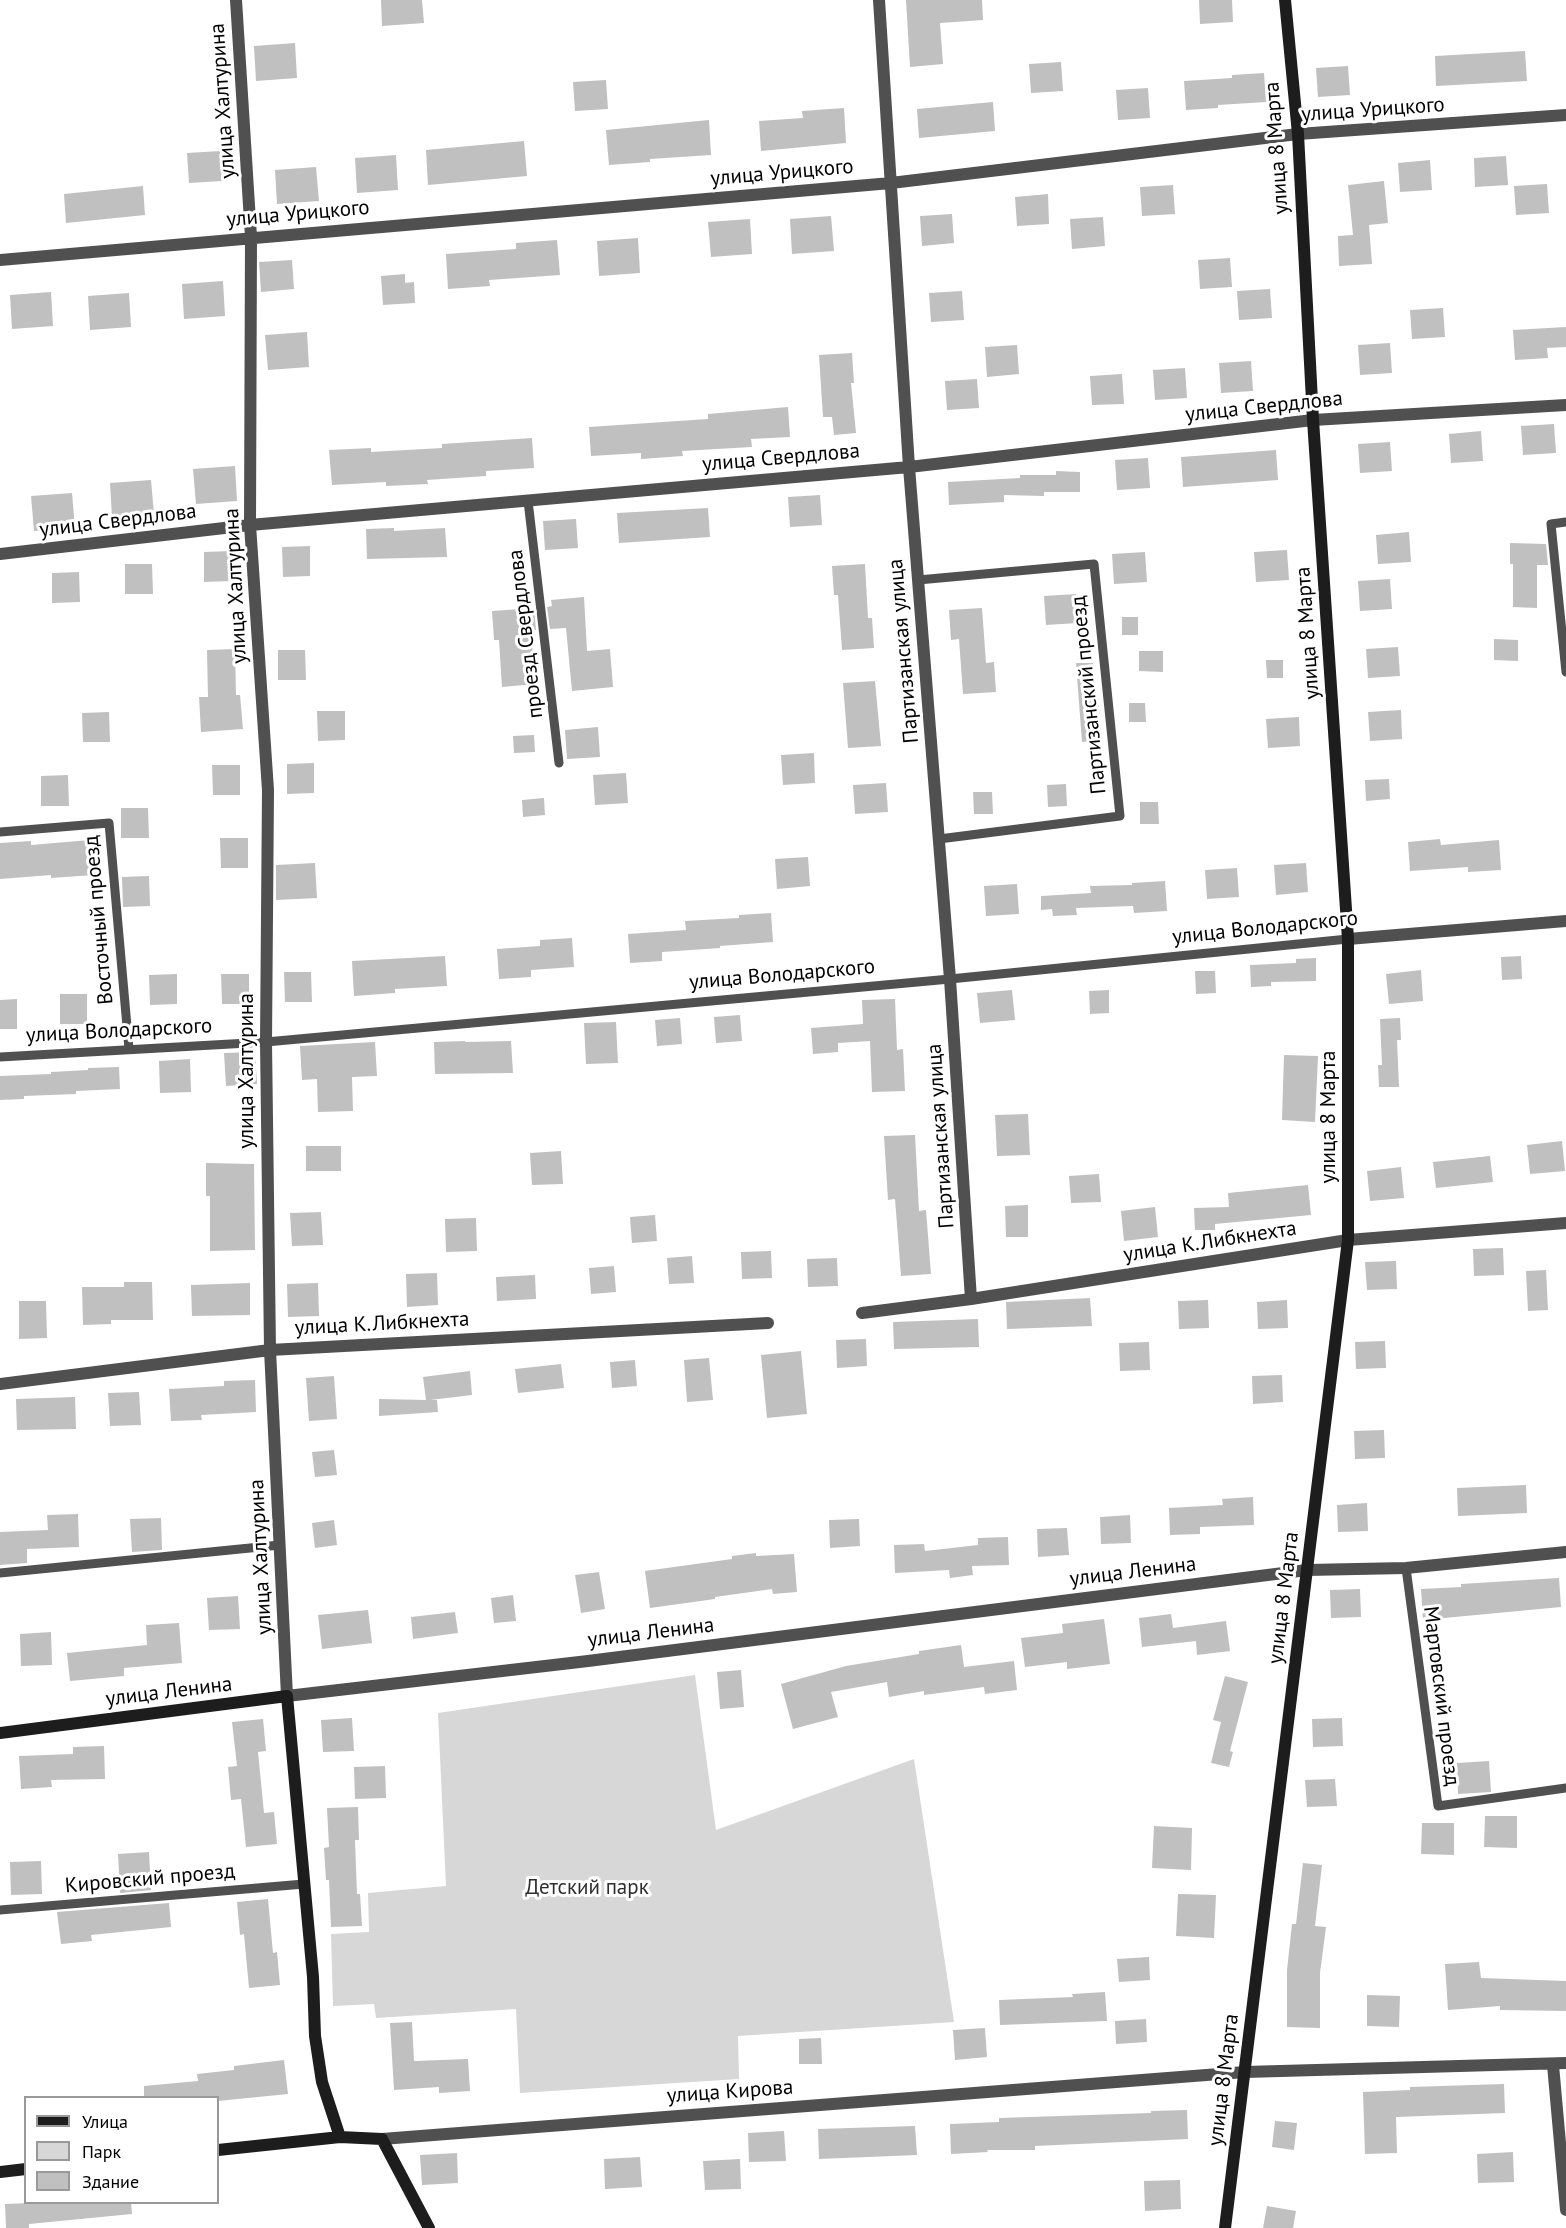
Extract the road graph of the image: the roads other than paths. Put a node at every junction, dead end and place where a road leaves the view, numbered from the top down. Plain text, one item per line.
1 (236, 0) edge
2 (879, 0) edge
3 (1285, 0) edge
4 (1566, 115) edge
5 (1298, 134) junction
6 (891, 183) junction
7 (251, 237) junction
8 (0, 260) edge
9 (1566, 405) edge
10 (1313, 420) junction
11 (909, 467) junction
12 (528, 501) junction
13 (1566, 522) edge
14 (250, 525) junction
15 (0, 554) edge
16 (918, 580) junction
17 (1566, 672) edge
18 (559, 763) dead end
19 (0, 832) edge
20 (939, 839) junction
21 (1566, 921) edge
22 (1348, 939) junction
23 (950, 979) junction
24 (266, 1042) junction
25 (129, 1049) junction
26 (0, 1058) edge
27 (1566, 1223) edge
28 (1348, 1240) junction
29 (971, 1299) junction
30 (862, 1313) dead end
31 (768, 1323) dead end
32 (270, 1350) junction
33 (0, 1384) edge
34 (280, 1545) junction
35 (1566, 1552) edge
36 (1406, 1568) junction
37 (1307, 1570) junction
38 (0, 1573) edge
39 (287, 1696) junction
40 (0, 1733) edge
41 (1566, 1788) edge
42 (304, 1884) junction
43 (0, 1910) edge
44 (1560, 2064) edge
45 (1245, 2072) junction
46 (340, 2137) junction
47 (382, 2139) junction
48 (219, 2150) edge
49 (24, 2169) edge
50 (0, 2172) edge
51 (1566, 2211) edge
52 (429, 2228) edge
53 (1225, 2228) edge

1 - 7 street, улица Халтурина
2 - 6 street, Партизанская улица
3 - 5 main road, улица 8 Марта
4 - 5 street, улица Урицкого
5 - 6 street, улица Урицкого
5 - 10 main road, улица 8 Марта
6 - 7 street, улица Урицкого
6 - 11 street, Партизанская улица
7 - 8 street, улица Урицкого
7 - 14 street, улица Халтурина
9 - 10 street, улица Свердлова
10 - 11 street, улица Свердлова
10 - 22 main road, улица 8 Марта
11 - 12 street, улица Свердлова
11 - 16 street, Партизанская улица
12 - 14 street, улица Свердлова
12 - 18 lane, проезд Свердлова
13 - 17 lane
14 - 15 street, улица Свердлова
14 - 24 street, улица Халтурина
16 - 20 street, Партизанская улица
16 - 20 lane, Партизанский проезд
19 - 25 lane, Восточный проезд
20 - 23 street, Партизанская улица
21 - 22 street, улица Володарского
22 - 23 lane, улица Володарского
22 - 28 main road, улица 8 Марта
23 - 24 lane, улица Володарского
23 - 29 street, Партизанская улица
24 - 25 lane, улица Володарского
24 - 32 street, улица Халтурина
25 - 26 lane, улица Володарского
27 - 28 street, улица К.Либкнехта
28 - 29 street, улица К.Либкнехта
28 - 37 main road, улица 8 Марта
29 - 30 street, улица К.Либкнехта
31 - 32 street, улица К.Либкнехта
32 - 33 street, улица К.Либкнехта
32 - 34 street, улица Халтурина
34 - 38 lane
34 - 39 street, улица Халтурина
35 - 36 street, улица Ленина
36 - 37 street, улица Ленина
36 - 41 lane, Мартовский проезд
37 - 39 street, улица Ленина
37 - 45 main road, улица 8 Марта
39 - 40 main road, улица Ленина
39 - 42 main road, улица Халтурина
42 - 43 lane, Кировский проезд
42 - 46 main road, улица Халтурина
44 - 45 street, улица Кирова
44 - 51 street
45 - 47 street, улица Кирова
45 - 53 main road, улица 8 Марта
46 - 47 main road, улица Кирова
46 - 48 main road, улица Кирова
47 - 52 main road
49 - 50 main road

